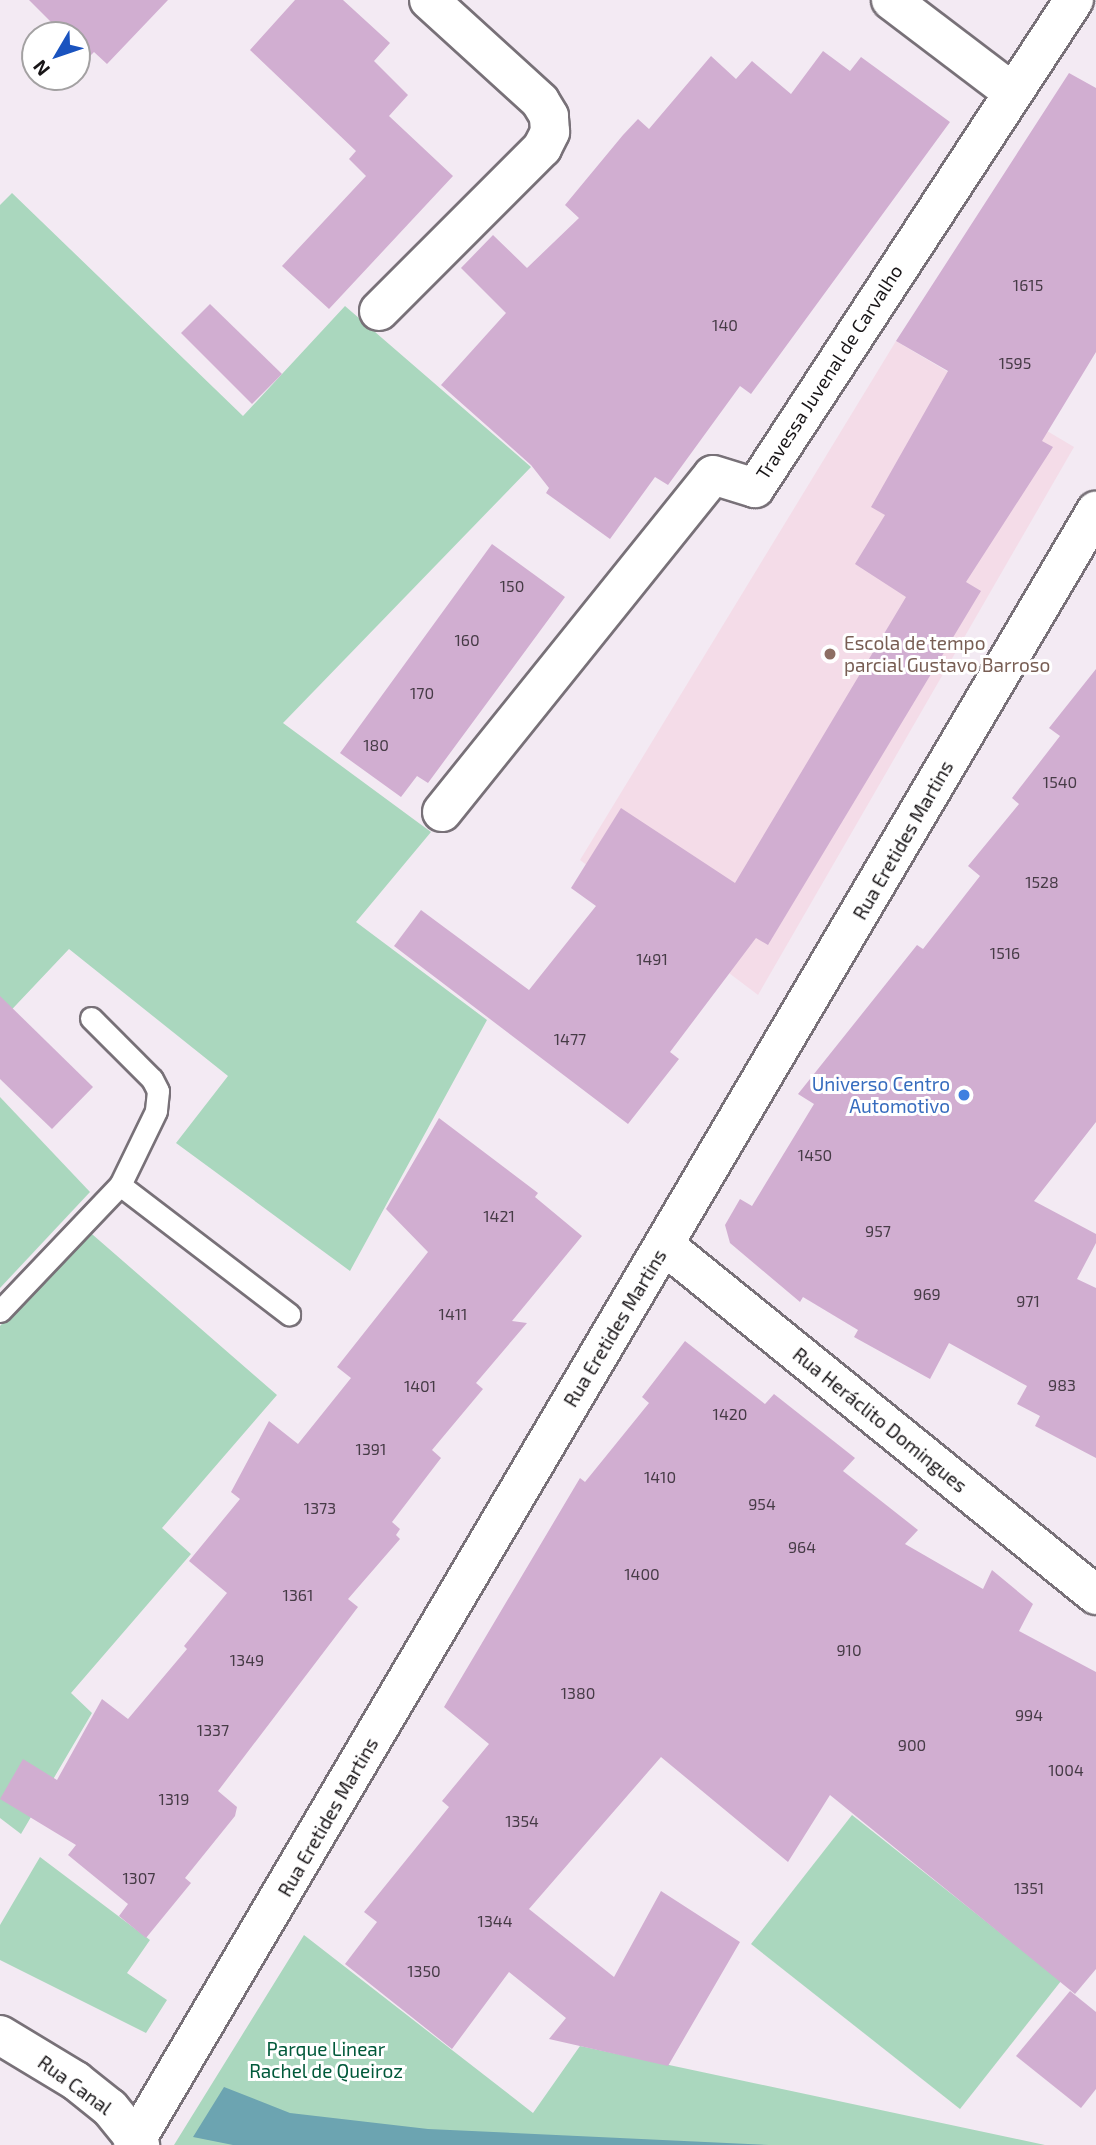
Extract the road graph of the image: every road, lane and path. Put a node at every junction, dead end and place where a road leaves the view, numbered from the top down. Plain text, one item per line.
1 (429, 0) edge
2 (891, 0) edge
3 (1074, 0) edge
4 (1011, 91) junction
5 (379, 311) dead end
6 (1096, 510) edge
7 (1086, 551) edge
8 (442, 812) dead end
9 (91, 1018) dead end
10 (120, 1185) junction
11 (664, 1245) junction
12 (0, 1311) edge
13 (289, 1314) dead end
14 (1096, 1595) edge
15 (0, 2035) edge
16 (137, 2143) edge

1 - 5 street
2 - 4 street
3 - 4 street, Travessa Juvenal de Carvalho
4 - 8 street, Travessa Juvenal de Carvalho
6 - 7 street, Rua Eretides Martins
7 - 11 street, Rua Eretides Martins
9 - 10 lane
10 - 12 lane
10 - 13 lane
11 - 14 street, Rua Heráclito Domingues
11 - 16 street, Rua Eretides Martins
15 - 16 street, Rua Canal

